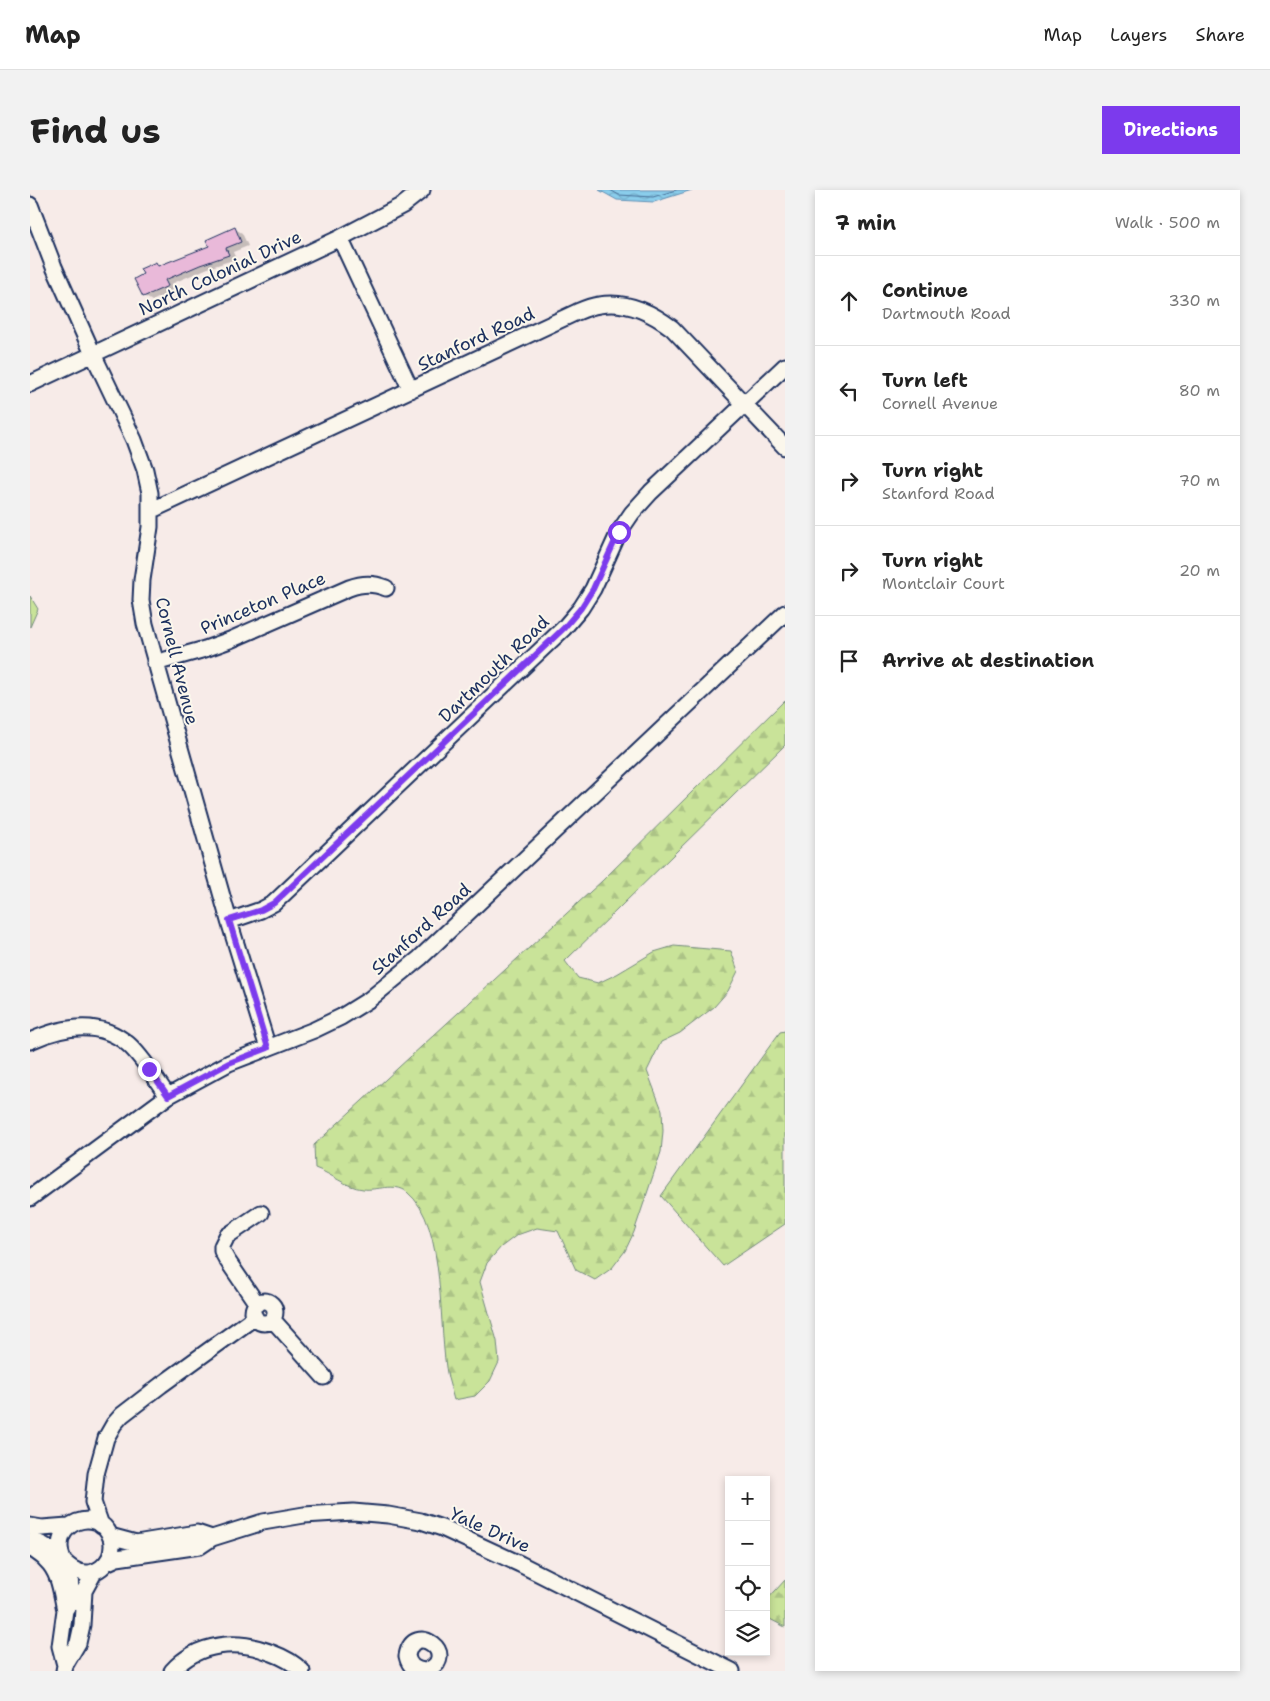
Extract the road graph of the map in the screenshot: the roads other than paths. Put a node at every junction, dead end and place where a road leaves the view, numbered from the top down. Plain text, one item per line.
1 (422, 190) edge
2 (30, 205) edge
3 (340, 238) junction
4 (93, 354) junction
5 (785, 366) edge
6 (30, 384) edge
7 (411, 390) junction
8 (744, 405) junction
9 (785, 447) edge
10 (150, 511) junction
11 (386, 588) dead end
12 (785, 613) edge
13 (155, 663) junction
14 (229, 920) junction
15 (30, 1041) edge
16 (268, 1048) junction
17 (168, 1096) junction
18 (30, 1198) edge
19 (261, 1213) dead end
20 (256, 1310) junction
21 (324, 1377) dead end
22 (93, 1502) junction
23 (73, 1524) junction
24 (30, 1526) edge
25 (105, 1530) junction
26 (212, 1538) junction
27 (30, 1541) edge
28 (30, 1547) edge
29 (66, 1564) junction
30 (101, 1567) junction
31 (65, 1610) junction
32 (64, 1668) edge
33 (172, 1671) edge
34 (302, 1671) edge
35 (732, 1671) edge

1 - 3 street, North Colonial Drive
2 - 4 street, Cornell Avenue
3 - 4 street, North Colonial Drive
3 - 7 street
4 - 6 street, North Colonial Drive
4 - 10 street, Cornell Avenue
5 - 8 street, Dartmouth Road
7 - 8 street, Stanford Road
7 - 10 street, Stanford Road
8 - 9 street, Stanford Road
8 - 14 street, Dartmouth Road
10 - 13 street, Cornell Avenue
11 - 13 street, Princeton Place
12 - 16 street, Stanford Road
13 - 14 street, Cornell Avenue
14 - 16 street, Cornell Avenue
15 - 17 street
16 - 17 street, Stanford Road
17 - 18 street, Stanford Road
19 - 20 street
20 - 21 street
20 - 22 street
22 - 23 street
22 - 25 street
23 - 24 street, Yale Drive
23 - 25 street, Yale Drive
23 - 29 street
25 - 26 street, Yale Drive
25 - 30 street
26 - 30 street, Yale Drive
26 - 35 street, Yale Drive
27 - 29 street
28 - 31 street
29 - 30 street, Yale Drive
29 - 31 street
30 - 32 street
31 - 32 street
33 - 34 street

